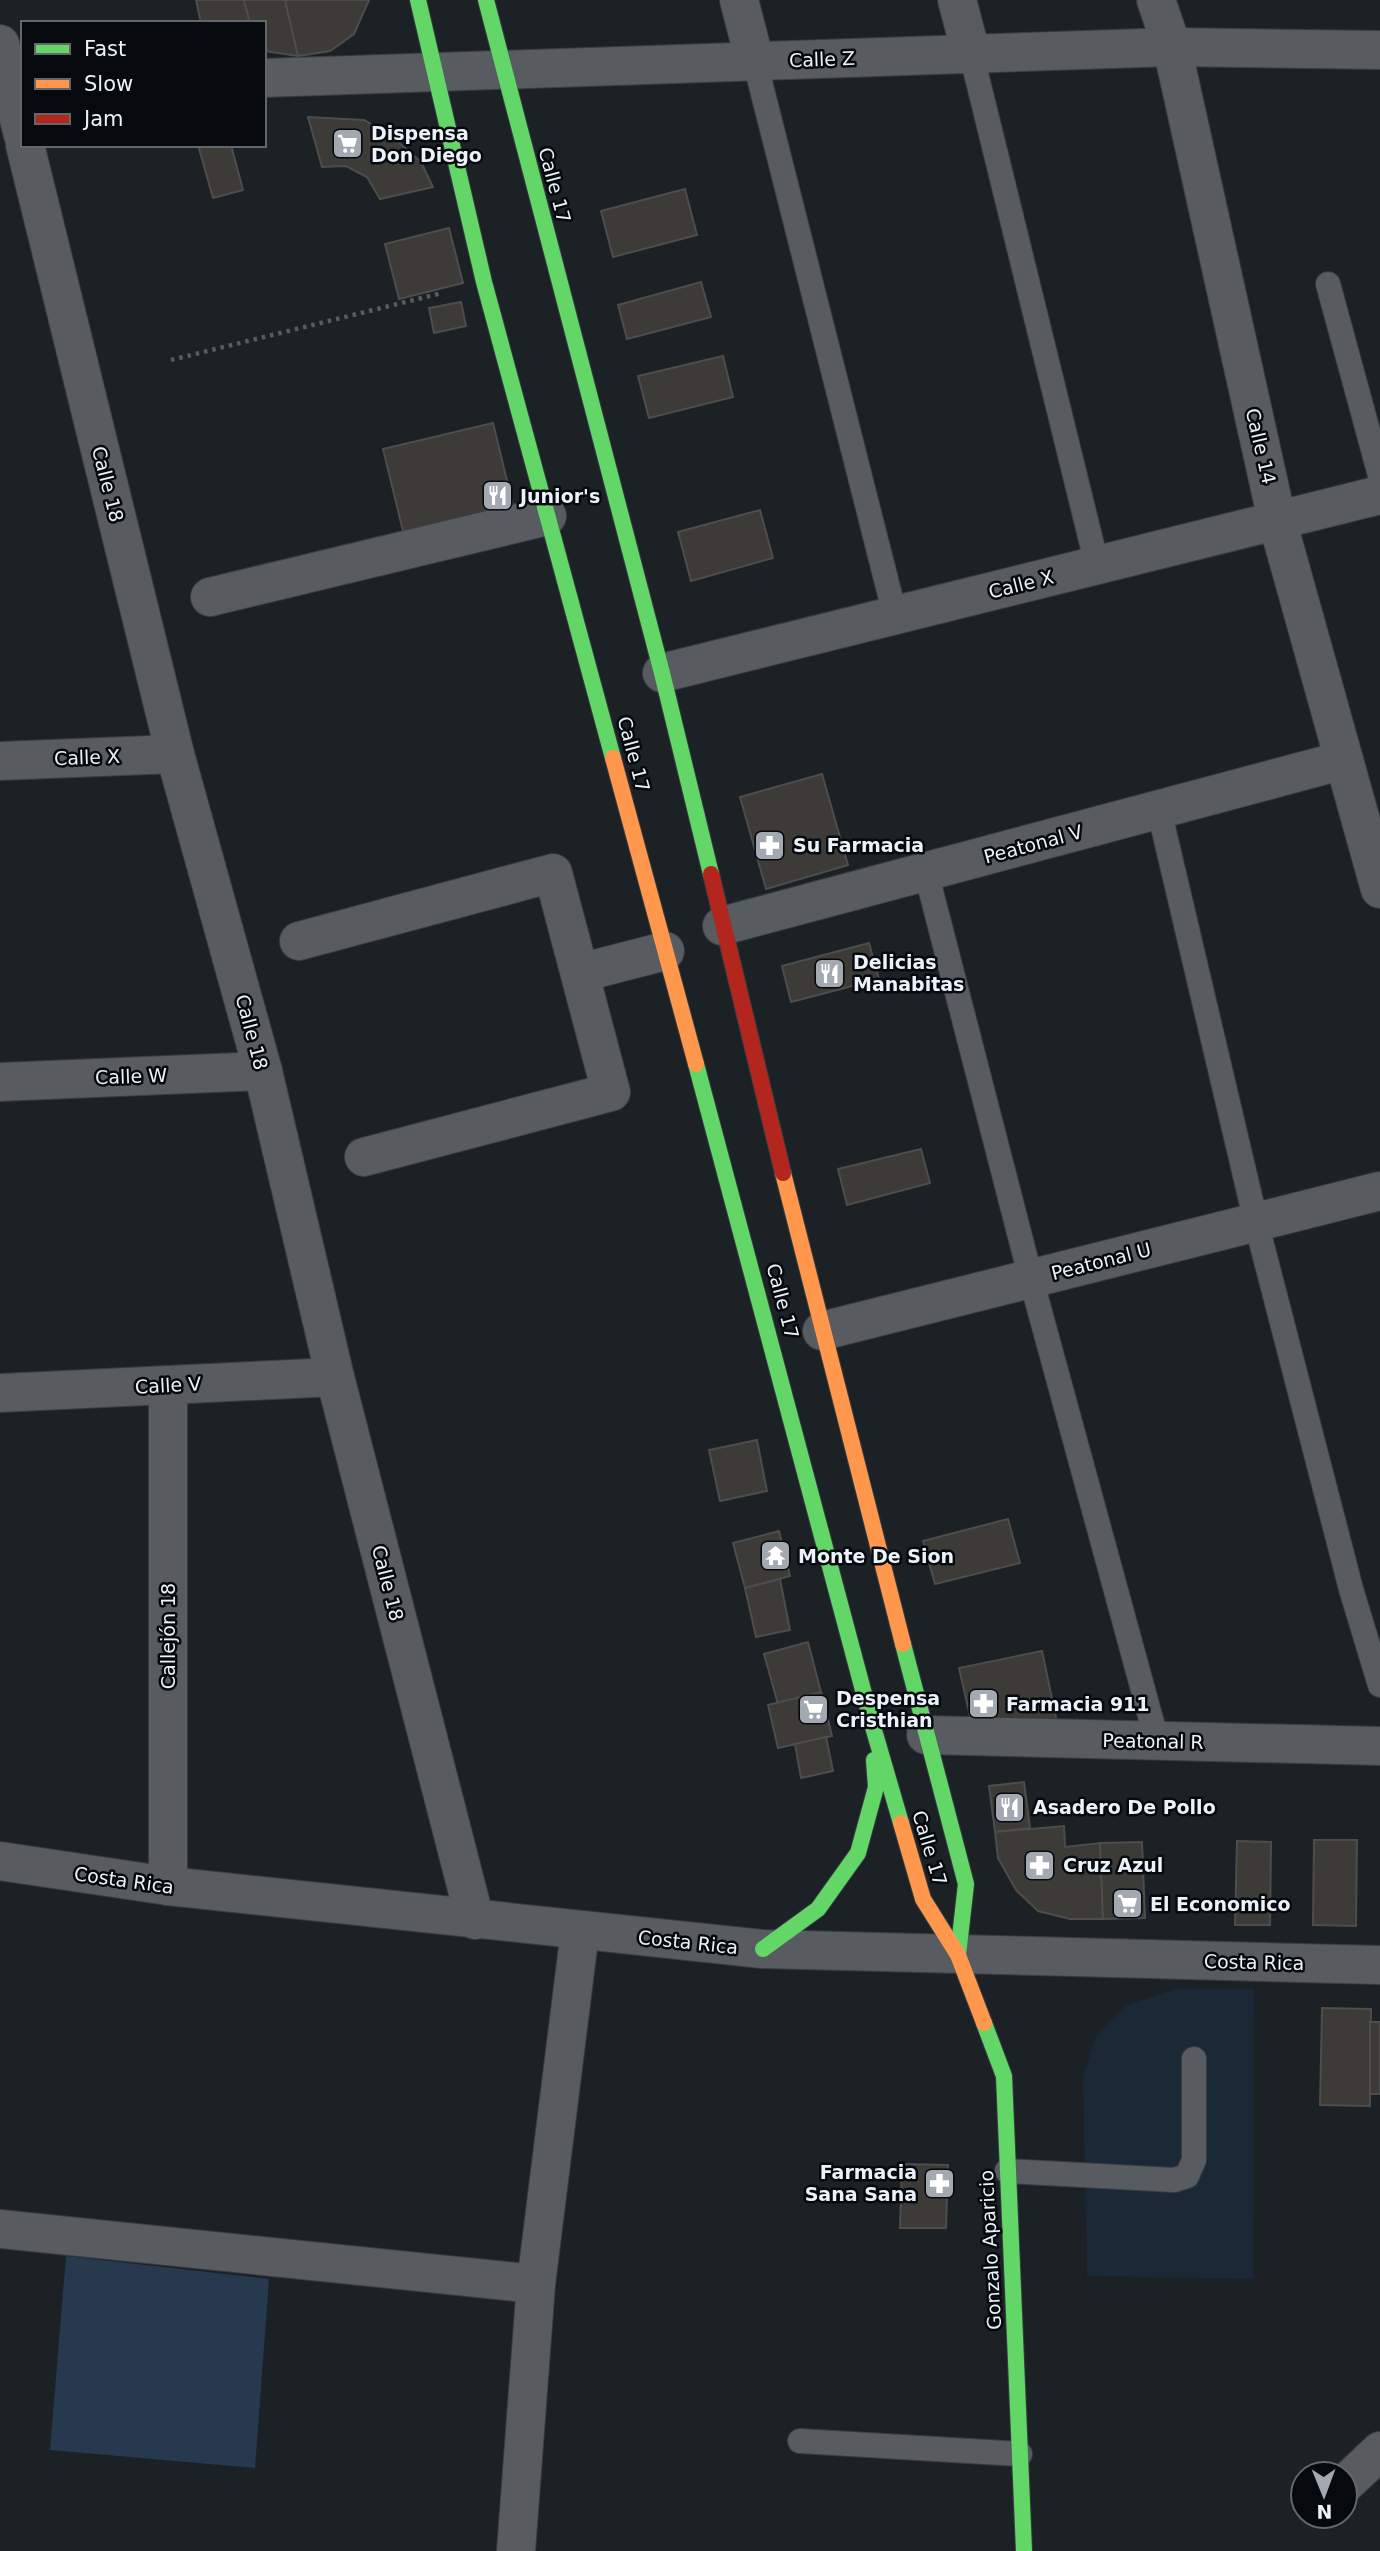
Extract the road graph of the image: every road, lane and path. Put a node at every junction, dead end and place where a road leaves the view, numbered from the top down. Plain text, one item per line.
1 (418, 0) edge
2 (486, 0) edge
3 (739, 0) edge
4 (957, 0) edge
5 (1156, 0) edge
6 (0, 44) edge
7 (1172, 47) junction
8 (971, 53) junction
9 (1377, 60) edge
10 (755, 62) junction
11 (503, 70) junction
12 (435, 72) junction
13 (266, 78) edge
14 (8, 90) edge
15 (21, 129) edge
16 (25, 147) edge
17 (484, 282) junction
18 (1328, 284) dead end
19 (172, 360) dead end
20 (1380, 475) edge
21 (1380, 495) edge
22 (547, 516) junction
23 (1277, 520) junction
24 (1097, 565) junction
25 (210, 597) dead end
26 (895, 615) junction
27 (662, 673) junction
28 (174, 754) junction
29 (1344, 760) junction
30 (0, 761) edge
31 (1159, 810) junction
32 (926, 872) junction
33 (1380, 886) edge
34 (722, 926) junction
35 (299, 941) dead end
36 (665, 951) junction
37 (580, 972) junction
38 (262, 1071) junction
39 (0, 1082) edge
40 (364, 1157) dead end
41 (1380, 1191) edge
42 (1256, 1222) junction
43 (1031, 1279) junction
44 (822, 1331) junction
45 (335, 1377) junction
46 (168, 1385) junction
47 (0, 1393) edge
48 (1380, 1685) edge
49 (871, 1720) junction
50 (926, 1735) junction
51 (1157, 1741) junction
52 (1380, 1746) edge
53 (0, 1861) edge
54 (168, 1886) junction
55 (475, 1920) junction
56 (580, 1931) junction
57 (763, 1950) junction
58 (958, 1955) junction
59 (1380, 1965) edge
60 (1194, 2059) dead end
61 (1007, 2171) junction
62 (0, 2229) edge
63 (536, 2284) junction
64 (800, 2441) dead end
65 (1380, 2451) edge
66 (1020, 2454) junction
67 (1359, 2471) edge
68 (516, 2551) edge
69 (1024, 2551) edge

1 - 12 street, Calle 17
2 - 11 street, Calle 17
3 - 10 street
4 - 8 street
5 - 7 street, Calle 14
6 - 14 street
7 - 8 street, Calle Z
7 - 9 street, Calle Z
7 - 23 street, Calle 14
8 - 10 street, Calle Z
8 - 24 lane
10 - 11 street, Calle Z
10 - 26 lane
11 - 12 street, Calle Z
11 - 27 street, Calle 17
12 - 13 street, Calle Z
12 - 17 street, Calle 17
14 - 15 street
16 - 28 street, Calle 18
17 - 19 path
17 - 22 street, Calle 17
18 - 20 lane
21 - 23 street, Calle X
22 - 25 street
22 - 36 street, Calle 17
23 - 24 street, Calle X
23 - 29 street, Calle 14
24 - 26 street, Calle X
26 - 27 street, Calle X
27 - 34 street, Calle 17
28 - 30 street, Calle X
28 - 38 street, Calle 18
29 - 31 street, Peatonal V
29 - 33 street, Calle 14
31 - 32 street, Peatonal V
31 - 42 lane
32 - 34 street, Peatonal V
32 - 43 lane
34 - 44 street, Calle 17
35 - 37 street
36 - 37 street
36 - 49 street, Calle 17
37 - 40 street
38 - 39 street, Calle W
38 - 45 street, Calle 18
41 - 42 street, Peatonal U
42 - 43 street, Peatonal U
42 - 48 lane
43 - 44 street, Peatonal U
43 - 51 lane
44 - 50 street, Calle 17
45 - 46 street, Calle V
45 - 55 street, Calle 18
46 - 47 street, Calle V
46 - 54 street, Callejón 18
49 - 57 street
49 - 58 street, Calle 17
50 - 51 street, Peatonal R
50 - 58 street, Calle 17
51 - 52 street, Peatonal R
53 - 54 street, Costa Rica
54 - 55 street, Costa Rica
55 - 56 street, Costa Rica
56 - 57 street, Costa Rica
56 - 63 street
57 - 58 street, Costa Rica
58 - 59 street, Costa Rica
58 - 61 street, Gonzalo Aparicio
60 - 61 lane
61 - 66 street, Gonzalo Aparicio
62 - 63 street
63 - 68 street
64 - 66 lane
65 - 67 street
66 - 69 street, Gonzalo Aparicio

